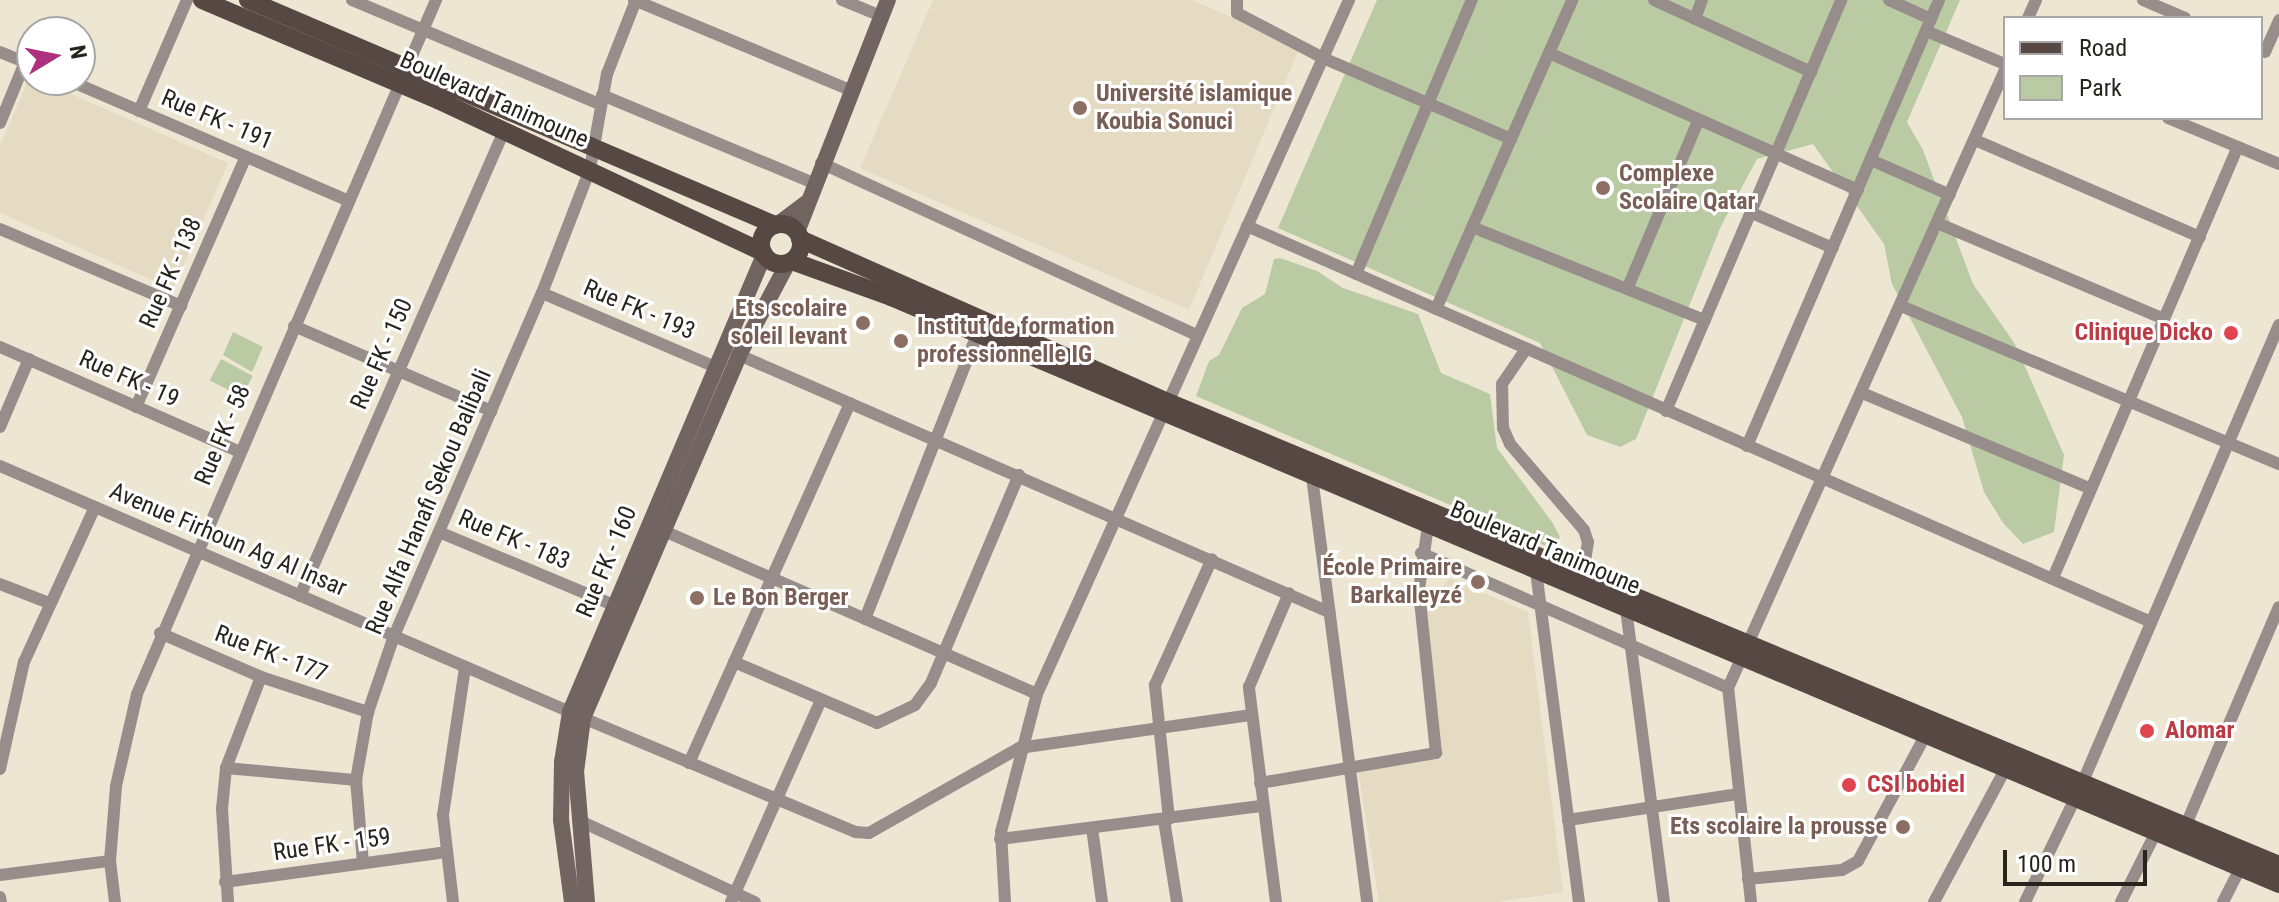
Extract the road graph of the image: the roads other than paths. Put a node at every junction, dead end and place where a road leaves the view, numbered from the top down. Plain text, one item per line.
1 (187, 0) edge
2 (202, 0) edge
3 (248, 0) edge
4 (352, 0) edge
5 (436, 0) edge
6 (635, 0) edge
7 (842, 0) edge
8 (888, 0) edge
9 (1237, 0) edge
10 (1349, 0) edge
11 (1472, 0) edge
12 (1572, 0) edge
13 (1654, 0) edge
14 (1702, 0) edge
15 (1841, 0) edge
16 (1889, 0) edge
17 (1939, 0) edge
18 (2143, 0) edge
19 (881, 16) junction
20 (2180, 16) edge
21 (1695, 19) junction
22 (2279, 20) edge
23 (1928, 25) junction
24 (423, 29) junction
25 (2263, 51) edge
26 (1549, 53) junction
27 (1323, 58) junction
28 (2279, 58) edge
29 (2003, 66) edge
30 (1811, 72) junction
31 (2003, 72) edge
32 (402, 77) junction
33 (16, 90) edge
34 (850, 90) junction
35 (96, 92) edge
36 (601, 100) junction
37 (1429, 104) junction
38 (139, 111) junction
39 (2173, 120) edge
40 (1698, 121) junction
41 (0, 123) edge
42 (504, 131) junction
43 (1511, 139) junction
44 (1975, 140) junction
45 (2238, 147) junction
46 (1777, 154) junction
47 (246, 157) junction
48 (1871, 160) junction
49 (593, 161) junction
50 (821, 163) junction
51 (2279, 164) edge
52 (813, 183) junction
53 (1858, 190) junction
54 (1950, 195) junction
55 (349, 201) junction
56 (807, 202) junction
57 (1752, 213) junction
58 (1937, 223) junction
59 (776, 225) junction
60 (1247, 226) junction
61 (1472, 227) junction
62 (0, 229) edge
63 (799, 236) junction
64 (2200, 237) junction
65 (1833, 248) junction
66 (764, 253) junction
67 (790, 262) junction
68 (1356, 274) junction
69 (1628, 287) junction
70 (542, 293) junction
71 (181, 306) junction
72 (1901, 306) junction
73 (1436, 309) junction
74 (2164, 319) junction
75 (1705, 320) junction
76 (2279, 325) edge
77 (294, 326) junction
78 (977, 335) junction
79 (1197, 335) junction
80 (0, 347) edge
81 (1526, 349) junction
82 (739, 355) junction
83 (2265, 357) junction
84 (29, 359) junction
85 (2279, 363) edge
86 (718, 368) junction
87 (398, 371) junction
88 (1862, 393) junction
89 (2126, 402) junction
90 (850, 403) junction
91 (136, 407) junction
92 (1165, 408) junction
93 (491, 411) junction
94 (1666, 411) junction
95 (0, 427) edge
96 (936, 439) junction
97 (2228, 443) junction
98 (1747, 446) junction
99 (240, 452) junction
100 (2279, 464) edge
101 (0, 466) edge
102 (1019, 475) junction
103 (1312, 477) junction
104 (1824, 480) junction
105 (2091, 489) junction
106 (95, 507) junction
107 (1116, 516) junction
108 (1428, 525) junction
109 (664, 531) junction
110 (439, 532) junction
111 (197, 551) junction
112 (1421, 553) junction
113 (1212, 559) junction
114 (1536, 571) junction
115 (1583, 574) junction
116 (772, 578) junction
117 (2053, 578) junction
118 (0, 584) edge
119 (1289, 593) junction
120 (300, 596) junction
121 (49, 603) junction
122 (616, 606) junction
123 (2279, 607) edge
124 (1541, 608) junction
125 (1626, 609) junction
126 (1329, 612) junction
127 (865, 619) junction
128 (2151, 622) junction
129 (160, 633) junction
130 (394, 636) junction
131 (1632, 646) junction
132 (1743, 649) junction
133 (943, 653) junction
134 (734, 662) junction
135 (465, 667) junction
136 (261, 677) junction
137 (1728, 688) junction
138 (1037, 694) junction
139 (821, 700) junction
140 (368, 712) junction
141 (577, 715) junction
142 (1252, 715) junction
143 (1157, 730) junction
144 (1926, 734) junction
145 (572, 738) junction
146 (1019, 748) junction
147 (689, 763) junction
148 (226, 768) junction
149 (2006, 768) junction
150 (0, 769) edge
151 (1350, 769) junction
152 (356, 780) junction
153 (1260, 783) junction
154 (2078, 792) junction
155 (1737, 794) junction
156 (778, 800) junction
157 (1263, 806) junction
158 (1652, 808) junction
159 (1166, 819) junction
160 (578, 820) junction
161 (1568, 820) junction
162 (2185, 827) junction
163 (1092, 828) junction
164 (2156, 832) junction
165 (1000, 839) junction
166 (446, 852) junction
167 (110, 861) junction
168 (363, 863) junction
169 (2279, 865) edge
170 (2240, 869) junction
171 (0, 875) edge
172 (1748, 879) junction
173 (225, 882) junction
174 (2279, 884) edge
175 (733, 897) edge
176 (115, 902) edge
177 (228, 902) edge
178 (453, 902) edge
179 (572, 902) edge
180 (587, 902) edge
181 (755, 902) edge
182 (1005, 902) edge
183 (1102, 902) edge
184 (1177, 902) edge
185 (1276, 902) edge
186 (1367, 902) edge
187 (1579, 902) edge
188 (1664, 902) edge
189 (1751, 902) edge
190 (1934, 902) edge
191 (2025, 902) edge
192 (2121, 902) edge
193 (2223, 902) edge

1 - 38 street
2 - 32 main road, Boulevard Tanimoune
3 - 32 main road, Boulevard Tanimoune
4 - 24 street
5 - 24 street, Rue FK - 58
6 - 34 street
6 - 36 street, Rue Alfa Hanafi Sekou Balibali
7 - 19 street
8 - 19 main road
9 - 27 street
10 - 27 street
11 - 37 street
12 - 26 street
13 - 21 street
14 - 21 street
15 - 30 street
16 - 23 street
17 - 23 street
18 - 20 street
19 - 34 main road
21 - 30 street
22 - 25 street
23 - 29 street
23 - 48 street
24 - 32 street, Rue FK - 58
24 - 36 street
25 - 28 street
26 - 40 street
26 - 43 street
27 - 37 street
27 - 60 street
30 - 46 street
31 - 44 street
32 - 42 main road, Boulevard Tanimoune
32 - 49 main road, Boulevard Tanimoune
32 - 55 street, Rue FK - 58
33 - 41 street
34 - 50 main road
35 - 38 street, Rue FK - 191
36 - 49 street, Rue Alfa Hanafi Sekou Balibali
36 - 52 street
37 - 43 street
37 - 68 street
38 - 47 street, Rue FK - 191
39 - 45 street
40 - 46 street
40 - 69 street
42 - 49 main road, Boulevard Tanimoune
42 - 87 street, Rue FK - 150
43 - 61 street
44 - 54 street
44 - 64 street
45 - 51 street
45 - 64 street
46 - 53 street
46 - 57 street
47 - 55 street, Rue FK - 191
47 - 71 street, Rue FK - 138
48 - 53 street
48 - 54 street
49 - 59 main road, Boulevard Tanimoune
49 - 66 main road, Boulevard Tanimoune
49 - 70 street, Rue Alfa Hanafi Sekou Balibali
50 - 52 main road
50 - 79 street
52 - 56 main road
53 - 65 street
54 - 58 street
55 - 77 street, Rue FK - 58
56 - 59 main road
56 - 63 main road
57 - 65 street
57 - 75 street
58 - 72 street
58 - 74 street
59 - 63 main road
59 - 66 main road
60 - 68 street
60 - 79 street
61 - 69 street
61 - 73 street
62 - 71 street
63 - 67 main road
63 - 92 main road, Boulevard Tanimoune
64 - 74 street
65 - 98 street
66 - 67 main road
66 - 86 main road, Rue FK - 160
67 - 78 main road, Boulevard Tanimoune
67 - 82 main road, Rue FK - 160
68 - 73 street
69 - 75 street
70 - 86 street, Rue FK - 193
70 - 93 street, Rue Alfa Hanafi Sekou Balibali
71 - 91 street, Rue FK - 138
72 - 88 street
72 - 89 street
73 - 81 street
74 - 89 street
75 - 94 street
76 - 83 street
77 - 87 street
77 - 99 street, Rue FK - 58
78 - 92 main road, Boulevard Tanimoune
78 - 96 street
79 - 92 street
80 - 84 street, Rue FK - 19
81 - 94 street
81 - 115 street
82 - 90 street
82 - 109 main road, Rue FK - 160
83 - 85 street
83 - 97 street
84 - 91 street, Rue FK - 19
84 - 95 street
86 - 122 main road, Rue FK - 160
87 - 93 street
87 - 120 street, Rue FK - 150
88 - 104 street
88 - 105 street
89 - 97 street
89 - 105 street
90 - 96 street
90 - 116 street
91 - 99 street, Rue FK - 19
92 - 103 main road, Boulevard Tanimoune
92 - 107 street
92 - 115 main road, Boulevard Tanimoune
93 - 110 street, Rue Alfa Hanafi Sekou Balibali
94 - 98 street
96 - 102 street
96 - 127 street
97 - 100 street
97 - 128 street
98 - 104 street
99 - 111 street, Rue FK - 58
101 - 106 street, Avenue Firhoun Ag Al Insar
102 - 107 street
102 - 133 street
103 - 108 main road, Boulevard Tanimoune
103 - 126 street
104 - 117 street
104 - 132 street
105 - 117 street
106 - 111 street, Avenue Firhoun Ag Al Insar
106 - 121 street
107 - 113 street
107 - 138 street
108 - 112 street
108 - 114 main road, Boulevard Tanimoune
109 - 116 street
109 - 141 main road, Rue FK - 160
110 - 122 street, Rue FK - 183
110 - 130 street, Rue Alfa Hanafi Sekou Balibali
111 - 120 street, Avenue Firhoun Ag Al Insar
111 - 129 street, Rue FK - 58
112 - 124 street
112 - 151 street
113 - 119 street
113 - 143 street
114 - 124 street
114 - 125 main road, Boulevard Tanimoune
115 - 132 main road, Boulevard Tanimoune
116 - 127 street
116 - 134 street
117 - 128 street
118 - 121 street
119 - 126 street
119 - 142 street
120 - 130 street, Avenue Firhoun Ag Al Insar
121 - 150 street
122 - 141 main road, Rue FK - 160
123 - 162 street
124 - 131 street
124 - 161 street
125 - 131 street
125 - 132 main road, Boulevard Tanimoune
126 - 151 street
127 - 133 street
128 - 154 street
129 - 136 street, Rue FK - 177
129 - 167 street, Rue FK - 58
130 - 135 street, Avenue Firhoun Ag Al Insar
130 - 140 street, Rue Alfa Hanafi Sekou Balibali
131 - 137 street
131 - 158 street
132 - 137 street
132 - 144 main road, Boulevard Tanimoune
132 - 154 main road, Boulevard Tanimoune
133 - 138 street
133 - 139 street
134 - 139 street
134 - 147 street
135 - 141 street, Avenue Firhoun Ag Al Insar
135 - 166 street
136 - 140 street, Rue FK - 177
136 - 148 street
137 - 155 street
138 - 146 street
139 - 156 street
140 - 152 street, Rue Alfa Hanafi Sekou Balibali
141 - 145 main road, Rue FK - 160
141 - 147 street, Avenue Firhoun Ag Al Insar
142 - 143 street
142 - 153 street
143 - 146 street
143 - 159 street
144 - 149 main road, Boulevard Tanimoune
144 - 172 street
145 - 160 main road, Rue FK - 160
145 - 179 main road, Rue FK - 160
146 - 156 street, Avenue Firhoun Ag Al Insar
146 - 165 street
147 - 156 street, Avenue Firhoun Ag Al Insar
148 - 152 street
148 - 173 street
149 - 154 main road, Boulevard Tanimoune
149 - 190 street
151 - 153 street
151 - 186 street
152 - 168 street, Rue Alfa Hanafi Sekou Balibali
153 - 157 street
154 - 162 main road, Boulevard Tanimoune
154 - 164 main road, Boulevard Tanimoune
154 - 191 street
155 - 158 street
155 - 172 street
156 - 175 street
157 - 159 street
157 - 185 street
158 - 161 street
158 - 188 street
159 - 163 street
159 - 184 street
160 - 175 street
160 - 180 main road, Rue FK - 160
161 - 187 street
162 - 169 main road, Boulevard Tanimoune
163 - 165 street
163 - 183 street
164 - 170 main road, Boulevard Tanimoune
164 - 192 street
165 - 182 street
166 - 168 street, Rue FK - 159
166 - 178 street
167 - 171 street
167 - 176 street, Rue FK - 58
168 - 173 street, Rue FK - 159
170 - 174 main road, Boulevard Tanimoune
170 - 193 street
172 - 189 street
173 - 177 street
175 - 181 street

